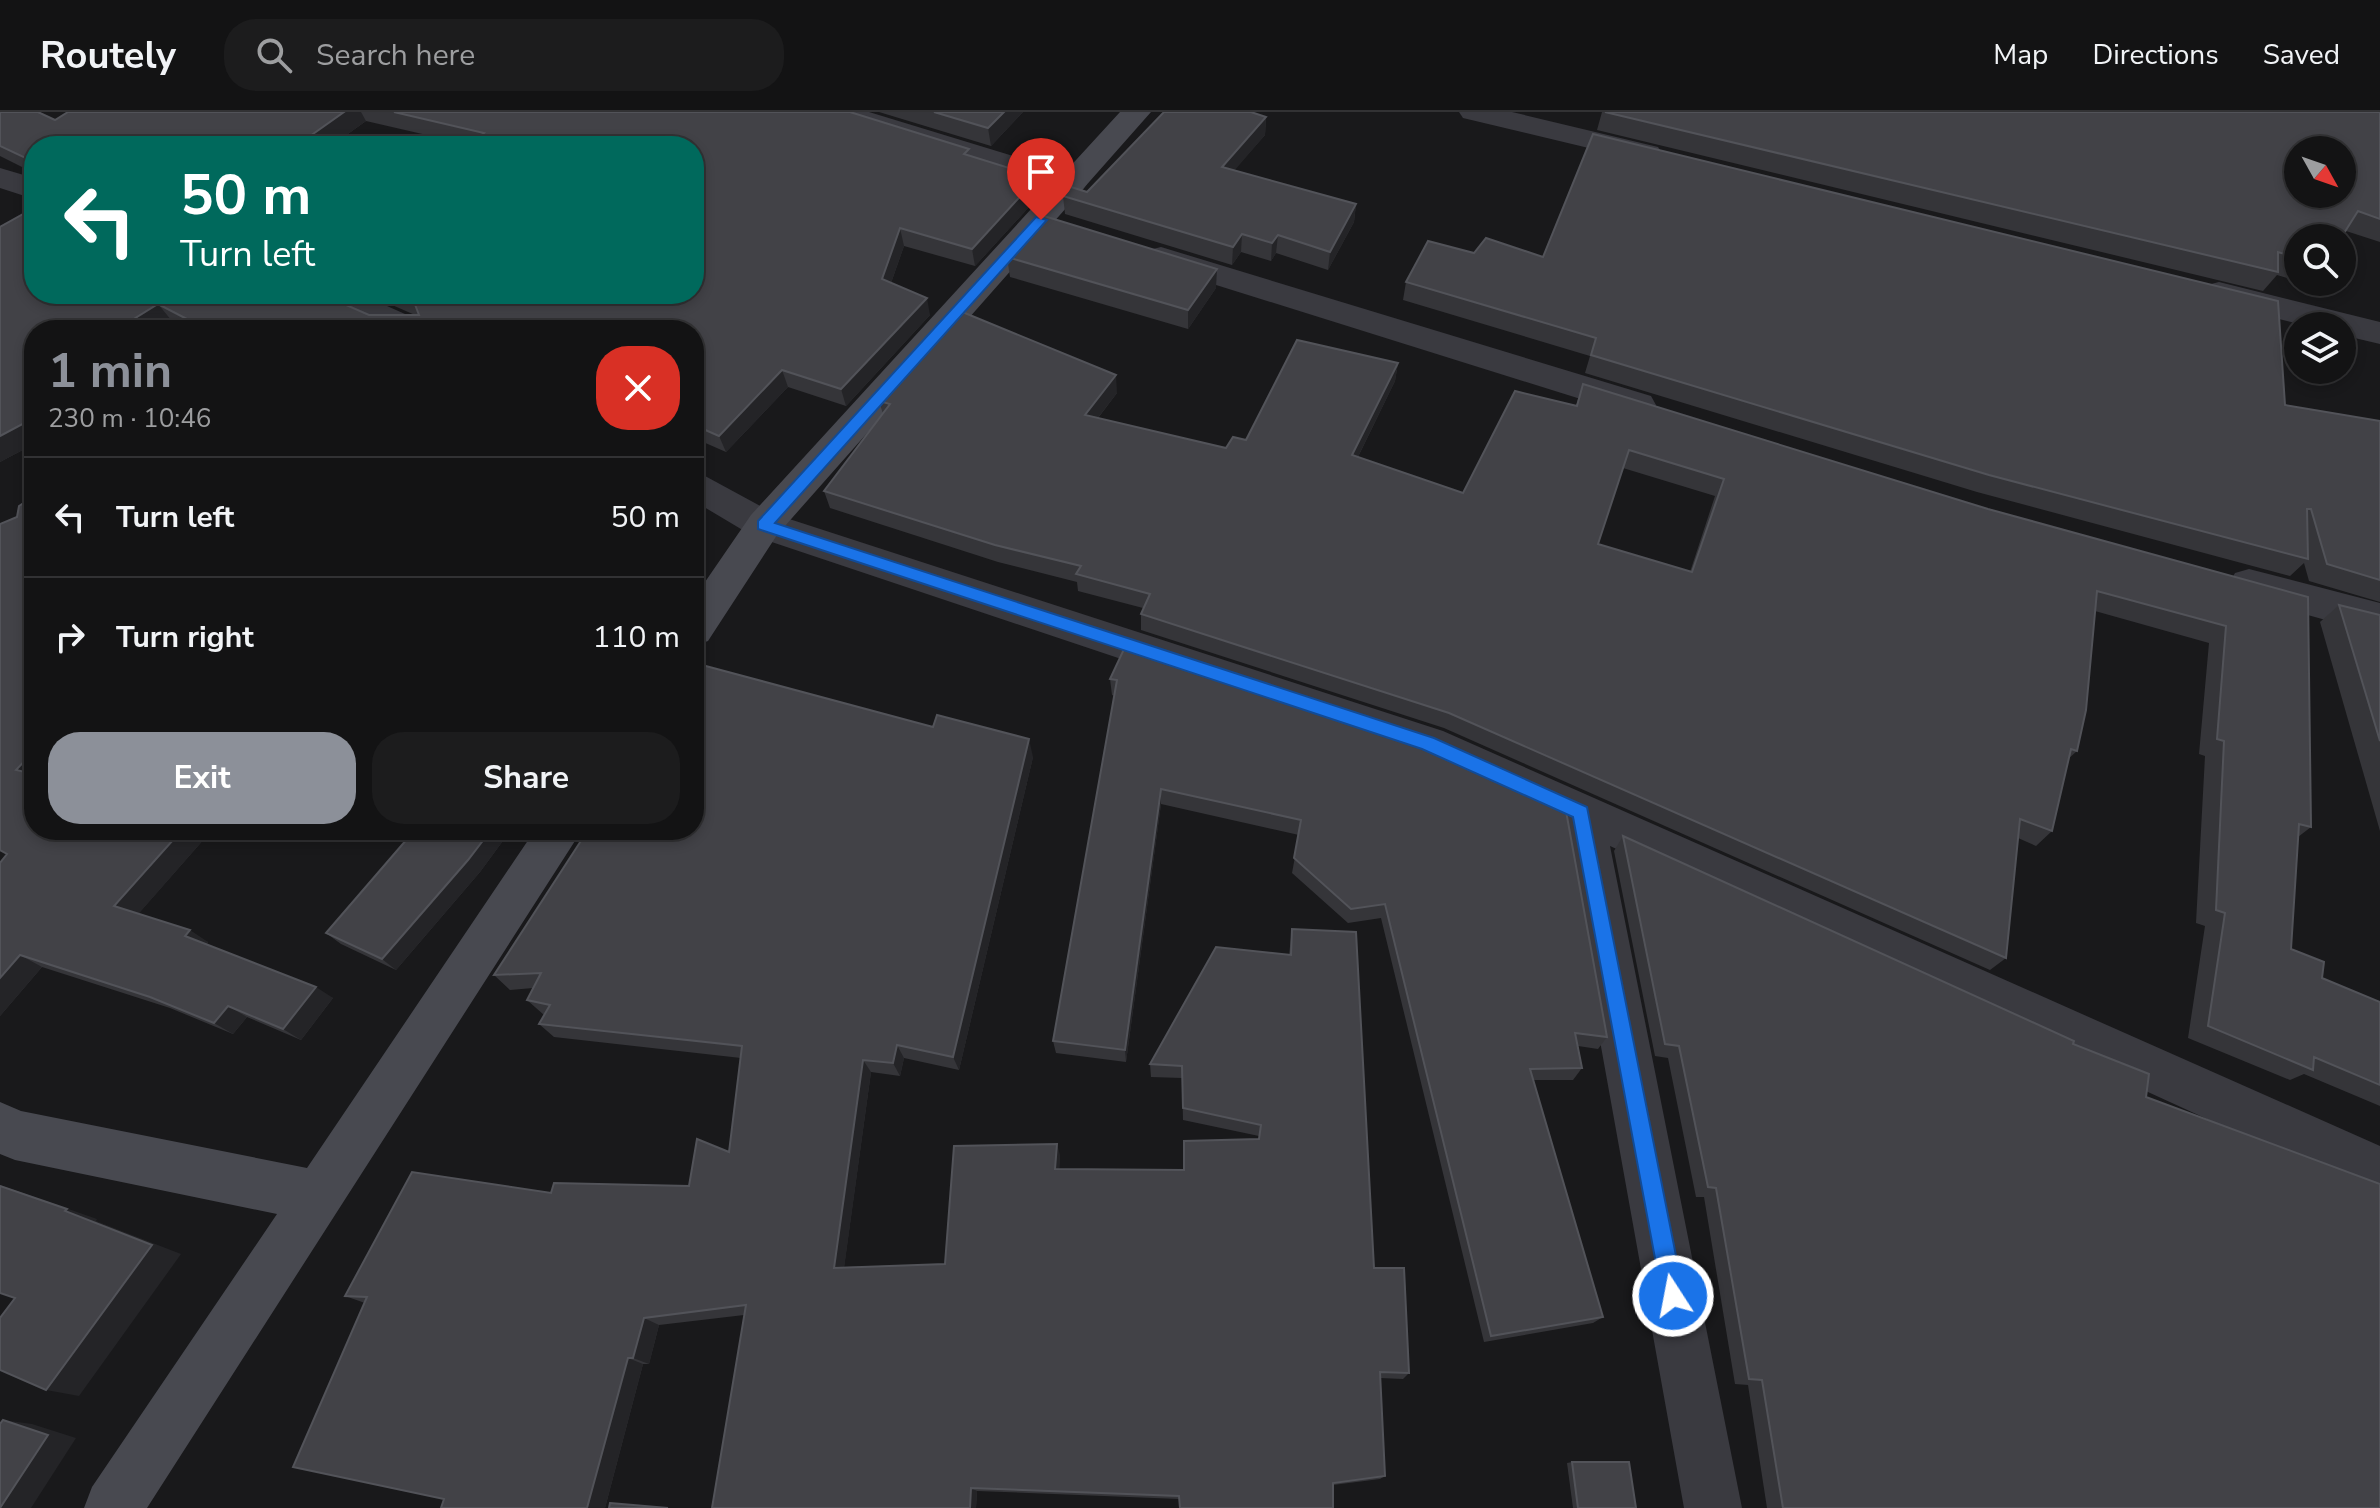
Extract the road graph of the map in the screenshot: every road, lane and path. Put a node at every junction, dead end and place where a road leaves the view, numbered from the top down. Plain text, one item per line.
1 (838, 112) edge
2 (1136, 112) edge
3 (1474, 112) edge
4 (1670, 158) edge
5 (0, 177) edge
6 (1071, 184) junction
7 (24, 185) edge
8 (1131, 248) edge
9 (2194, 287) edge
10 (356, 304) edge
11 (376, 312) junction
12 (362, 320) edge
13 (392, 320) edge
14 (2380, 333) edge
15 (1674, 416) edge
16 (704, 490) edge
17 (764, 525) junction
18 (2215, 575) edge
19 (704, 615) edge
20 (2380, 619) edge
21 (1581, 813) junction
22 (553, 840) edge
23 (5, 1136) edge
24 (2380, 1172) edge
25 (315, 1196) junction
26 (113, 1508) edge
27 (1713, 1508) edge

1 - 6 street
2 - 6 street
3 - 4 street
5 - 7 street
6 - 17 street
8 - 15 street
9 - 14 street
10 - 11 street
11 - 12 street
11 - 13 street
16 - 17 street
17 - 19 street
17 - 21 street
18 - 20 street
21 - 24 street
21 - 27 street
22 - 25 street
23 - 25 street
25 - 26 street

